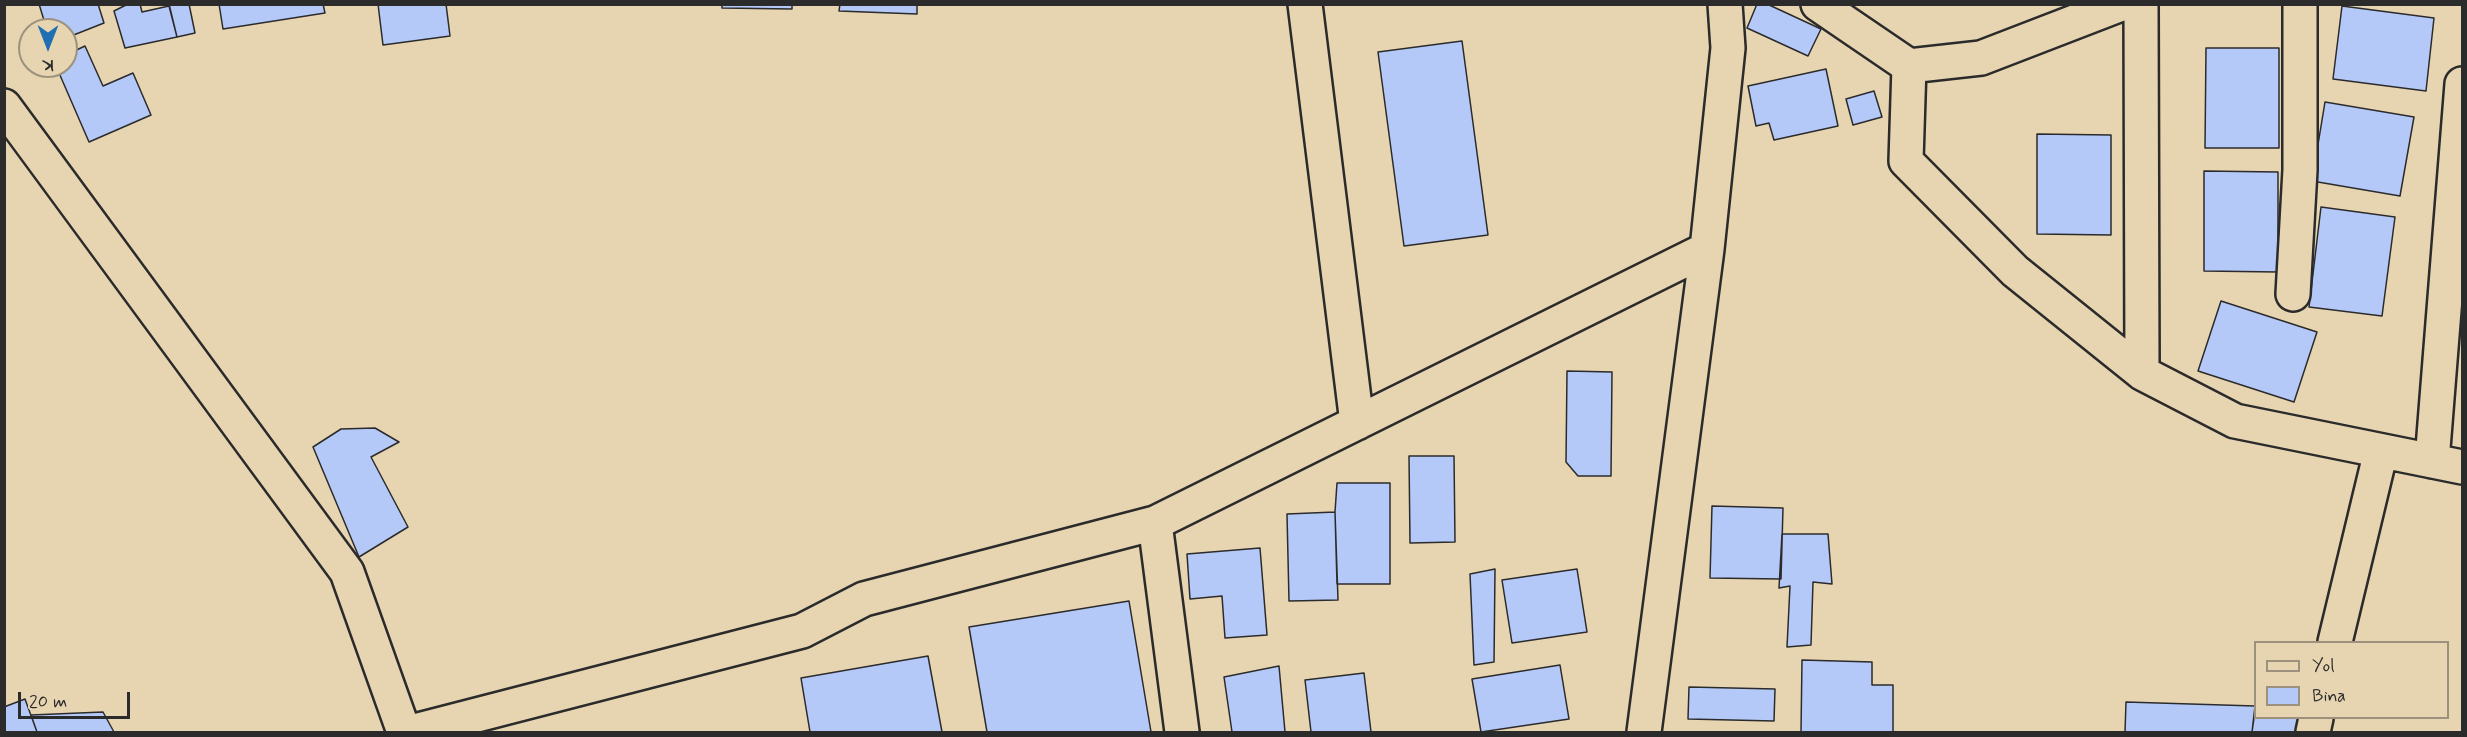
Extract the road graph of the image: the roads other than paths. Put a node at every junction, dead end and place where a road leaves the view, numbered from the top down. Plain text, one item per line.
1 (1305, 4) edge
2 (1725, 4) edge
3 (1818, 4) edge
4 (2121, 4) edge
5 (2141, 4) edge
6 (2300, 4) edge
7 (1909, 66) junction
8 (2463, 84) edge
9 (4, 106) edge
10 (1707, 249) junction
11 (2293, 294) dead end
12 (2142, 373) junction
13 (1358, 423) junction
14 (2381, 451) junction
15 (2447, 464) edge
16 (1155, 523) junction
17 (2335, 641) edge
18 (404, 732) edge
19 (411, 732) edge
20 (1182, 732) edge
21 (1644, 732) edge

1 - 13 street
2 - 10 street
3 - 7 street
4 - 7 street
5 - 12 street
6 - 11 street
7 - 12 street
8 - 15 street
9 - 18 street
10 - 13 street
10 - 21 street
12 - 14 street
13 - 16 street
14 - 15 street
14 - 17 street
16 - 19 street
16 - 20 street

